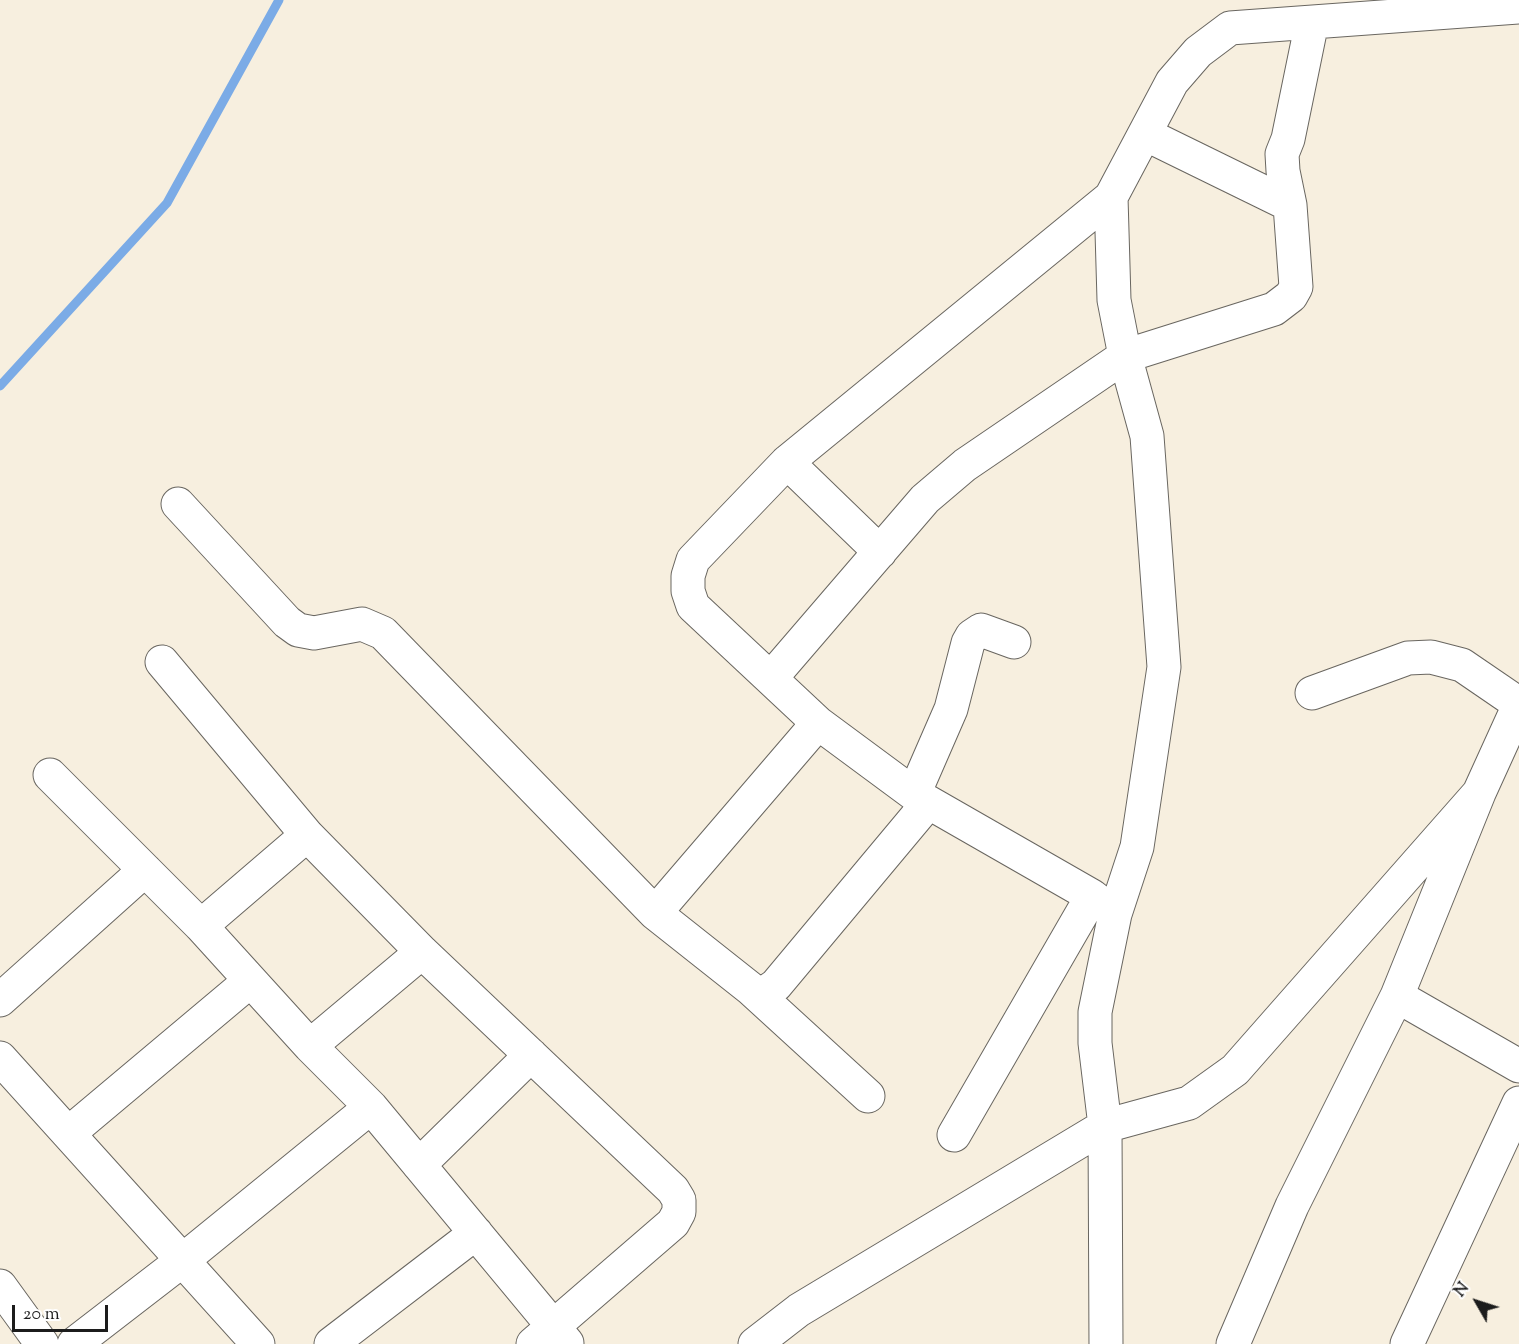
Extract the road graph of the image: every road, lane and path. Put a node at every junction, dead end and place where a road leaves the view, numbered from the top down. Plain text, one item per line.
1 (1519, 7) edge
2 (1312, 22) junction
3 (1145, 134) junction
4 (1111, 197) junction
5 (1290, 205) junction
6 (1125, 356) junction
7 (787, 462) junction
8 (178, 504) dead end
9 (880, 552) junction
10 (1014, 642) dead end
11 (162, 662) dead end
12 (771, 678) junction
13 (1312, 693) dead end
14 (1519, 705) edge
15 (818, 723) junction
16 (50, 775) dead end
17 (1479, 793) junction
18 (921, 798) junction
19 (307, 835) junction
20 (145, 870) junction
21 (1104, 905) junction
22 (655, 913) junction
23 (201, 926) junction
24 (422, 952) junction
25 (250, 981) junction
26 (751, 989) junction
27 (1397, 996) junction
28 (0, 1000) edge
29 (310, 1046) junction
30 (531, 1055) junction
31 (0, 1058) edge
32 (1519, 1066) edge
33 (868, 1096) dead end
34 (1519, 1103) edge
35 (371, 1107) junction
36 (1105, 1126) junction
37 (69, 1133) junction
38 (954, 1136) dead end
39 (419, 1165) junction
40 (476, 1233) junction
41 (183, 1260) junction
42 (0, 1286) edge
43 (551, 1338) edge
44 (758, 1343) edge
45 (42, 1344) edge
46 (74, 1344) edge
47 (258, 1344) edge
48 (331, 1344) edge
49 (1106, 1344) edge
50 (1233, 1344) edge
51 (1407, 1344) edge

1 - 2 street
2 - 3 street
2 - 5 street
3 - 4 street
3 - 5 street
4 - 6 street
4 - 7 street
5 - 6 street
6 - 9 street
6 - 21 street
7 - 9 street
7 - 12 street
8 - 22 street
9 - 12 street
10 - 18 street
11 - 19 street
12 - 15 street
13 - 14 street
14 - 17 street
15 - 18 street
15 - 22 street
16 - 20 street
17 - 27 street
17 - 36 street
18 - 21 street
18 - 26 street
19 - 23 street
19 - 24 street
20 - 23 street
20 - 28 street
21 - 36 street
21 - 38 street
22 - 26 street
23 - 25 street
24 - 29 street
24 - 30 street
25 - 29 street
25 - 37 street
26 - 33 street
27 - 32 street
27 - 50 street
29 - 35 street
30 - 39 street
30 - 43 street
31 - 37 street
34 - 51 street
35 - 39 street
35 - 41 street
36 - 44 street
36 - 49 street
37 - 41 street
39 - 40 street
40 - 43 street
40 - 48 street
41 - 46 street
41 - 47 street
42 - 45 street

